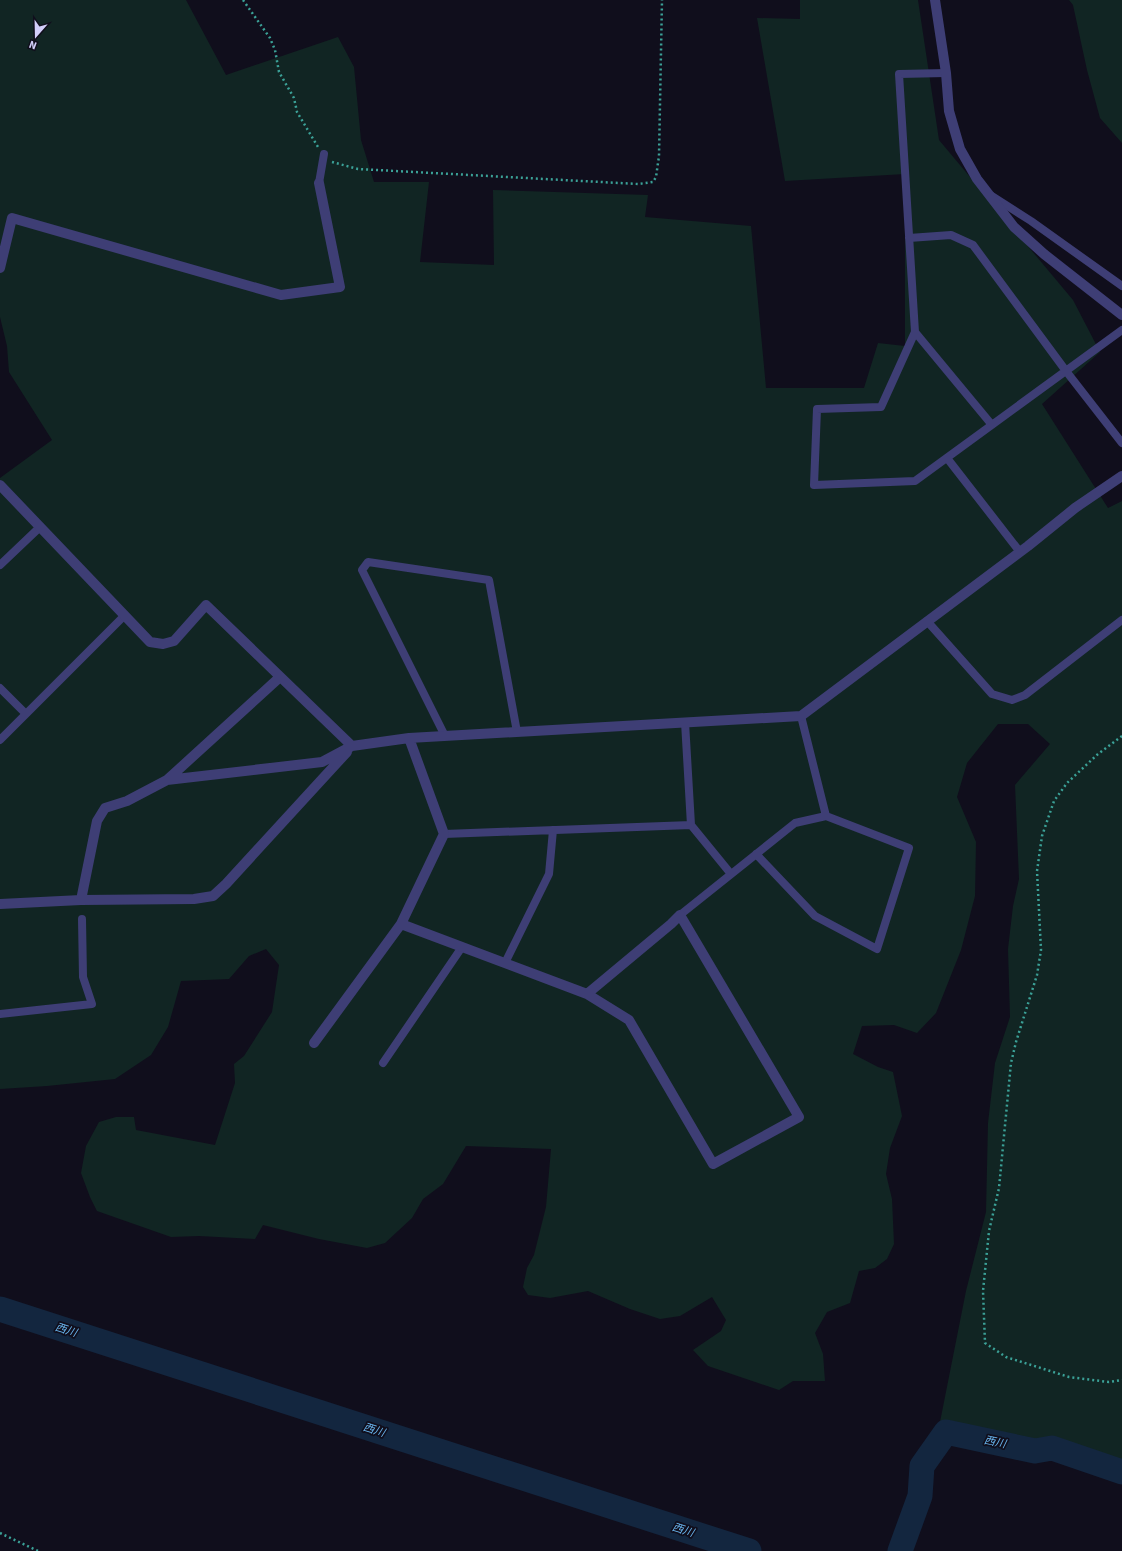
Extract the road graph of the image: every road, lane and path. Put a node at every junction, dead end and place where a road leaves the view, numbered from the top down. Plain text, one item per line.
1 (243, 0) edge
2 (662, 0) edge
3 (935, 0) edge
4 (946, 73) junction
5 (324, 154) junction
6 (319, 183) joint
7 (988, 193) junction
8 (909, 238) junction
9 (0, 268) edge
10 (1122, 286) edge
11 (1122, 315) edge
12 (1122, 330) edge
13 (915, 332) junction
14 (1066, 371) junction
15 (992, 425) junction
16 (1122, 442) edge
17 (947, 458) junction
18 (1122, 476) edge
19 (0, 485) edge
20 (40, 527) junction
21 (1020, 552) junction
22 (0, 565) edge
23 (125, 615) junction
24 (1122, 620) edge
25 (928, 621) junction
26 (280, 676) junction
27 (0, 688) edge
28 (26, 714) junction
29 (801, 716) junction
30 (685, 722) junction
31 (517, 732) junction
32 (446, 736) junction
33 (1122, 736) edge
34 (409, 738) junction
35 (0, 740) edge
36 (352, 746) junction
37 (167, 780) junction
38 (826, 816) junction
39 (691, 825) junction
40 (553, 830) junction
41 (444, 834) junction
42 (756, 854) junction
43 (731, 874) junction
44 (81, 900) junction
45 (0, 904) edge
46 (680, 915) junction
47 (82, 919) dead end
48 (401, 924) junction
49 (462, 947) junction
50 (505, 963) junction
51 (587, 994) junction
52 (0, 1014) edge
53 (314, 1043) dead end
54 (383, 1063) dead end
55 (1122, 1380) edge
56 (0, 1533) edge
57 (38, 1551) edge

1 - 5 path
2 - 5 path
3 - 4 street
4 - 7 street
4 - 8 lane
5 - 6 lane
6 - 9 street
7 - 10 lane
7 - 11 street
8 - 13 lane
8 - 14 lane
12 - 14 lane
13 - 15 lane
13 - 17 lane
14 - 15 lane
14 - 16 lane
15 - 17 lane
17 - 21 lane
18 - 21 street
19 - 20 street
20 - 22 lane
20 - 23 street
21 - 25 street
23 - 26 street
23 - 28 lane
24 - 25 lane
25 - 29 street
26 - 36 street
26 - 37 street
27 - 28 lane
28 - 35 lane
29 - 30 street
29 - 38 lane
30 - 31 street
30 - 39 lane
31 - 32 street
31 - 32 lane
32 - 34 street
33 - 55 path
34 - 36 street
34 - 41 street
36 - 37 street
36 - 44 street
37 - 44 street
38 - 42 lane
38 - 42 lane
39 - 40 lane
39 - 43 lane
40 - 41 lane
40 - 50 lane
41 - 48 street
42 - 43 lane
43 - 46 lane
44 - 45 street
46 - 51 street
46 - 51 street
47 - 52 lane
48 - 49 street
48 - 53 street
49 - 50 street
49 - 54 lane
50 - 51 street
56 - 57 path

